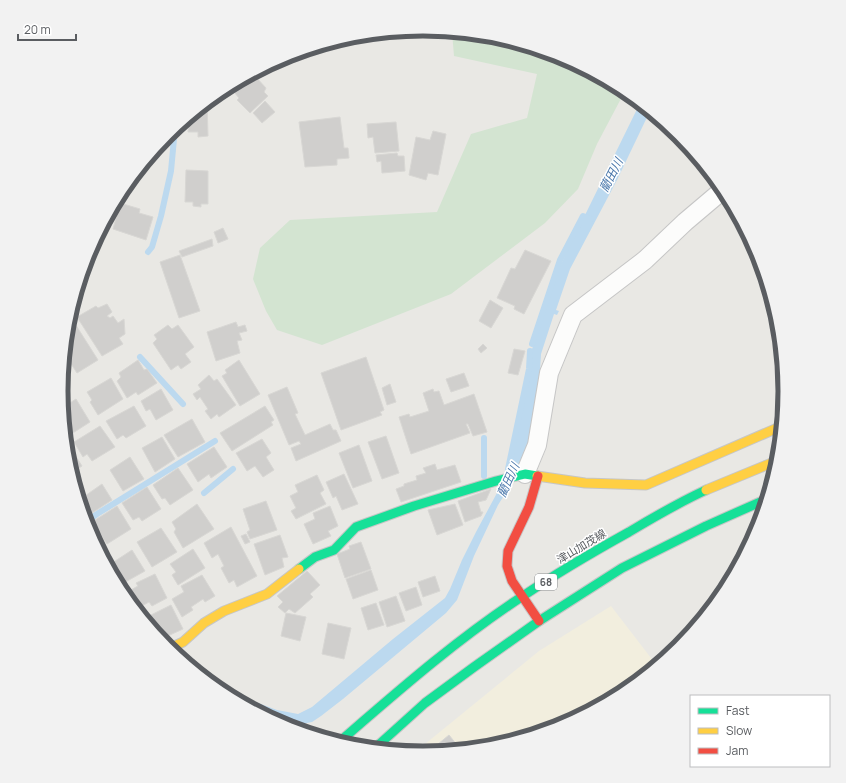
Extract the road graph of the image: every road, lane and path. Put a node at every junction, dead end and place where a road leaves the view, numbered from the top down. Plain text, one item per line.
1 (719, 194) edge
2 (776, 428) edge
3 (771, 463) edge
4 (531, 475) junction
5 (761, 502) edge
6 (522, 596) junction
7 (539, 621) junction
8 (175, 645) edge
9 (344, 738) edge
10 (379, 744) edge

1 - 4 street
2 - 4 main road
3 - 6 main road, 津山加茂線 / 68
4 - 6 main road
4 - 8 main road
5 - 7 main road, 68
6 - 7 main road
6 - 9 main road, 津山加茂線 / 68
7 - 10 main road, 68

